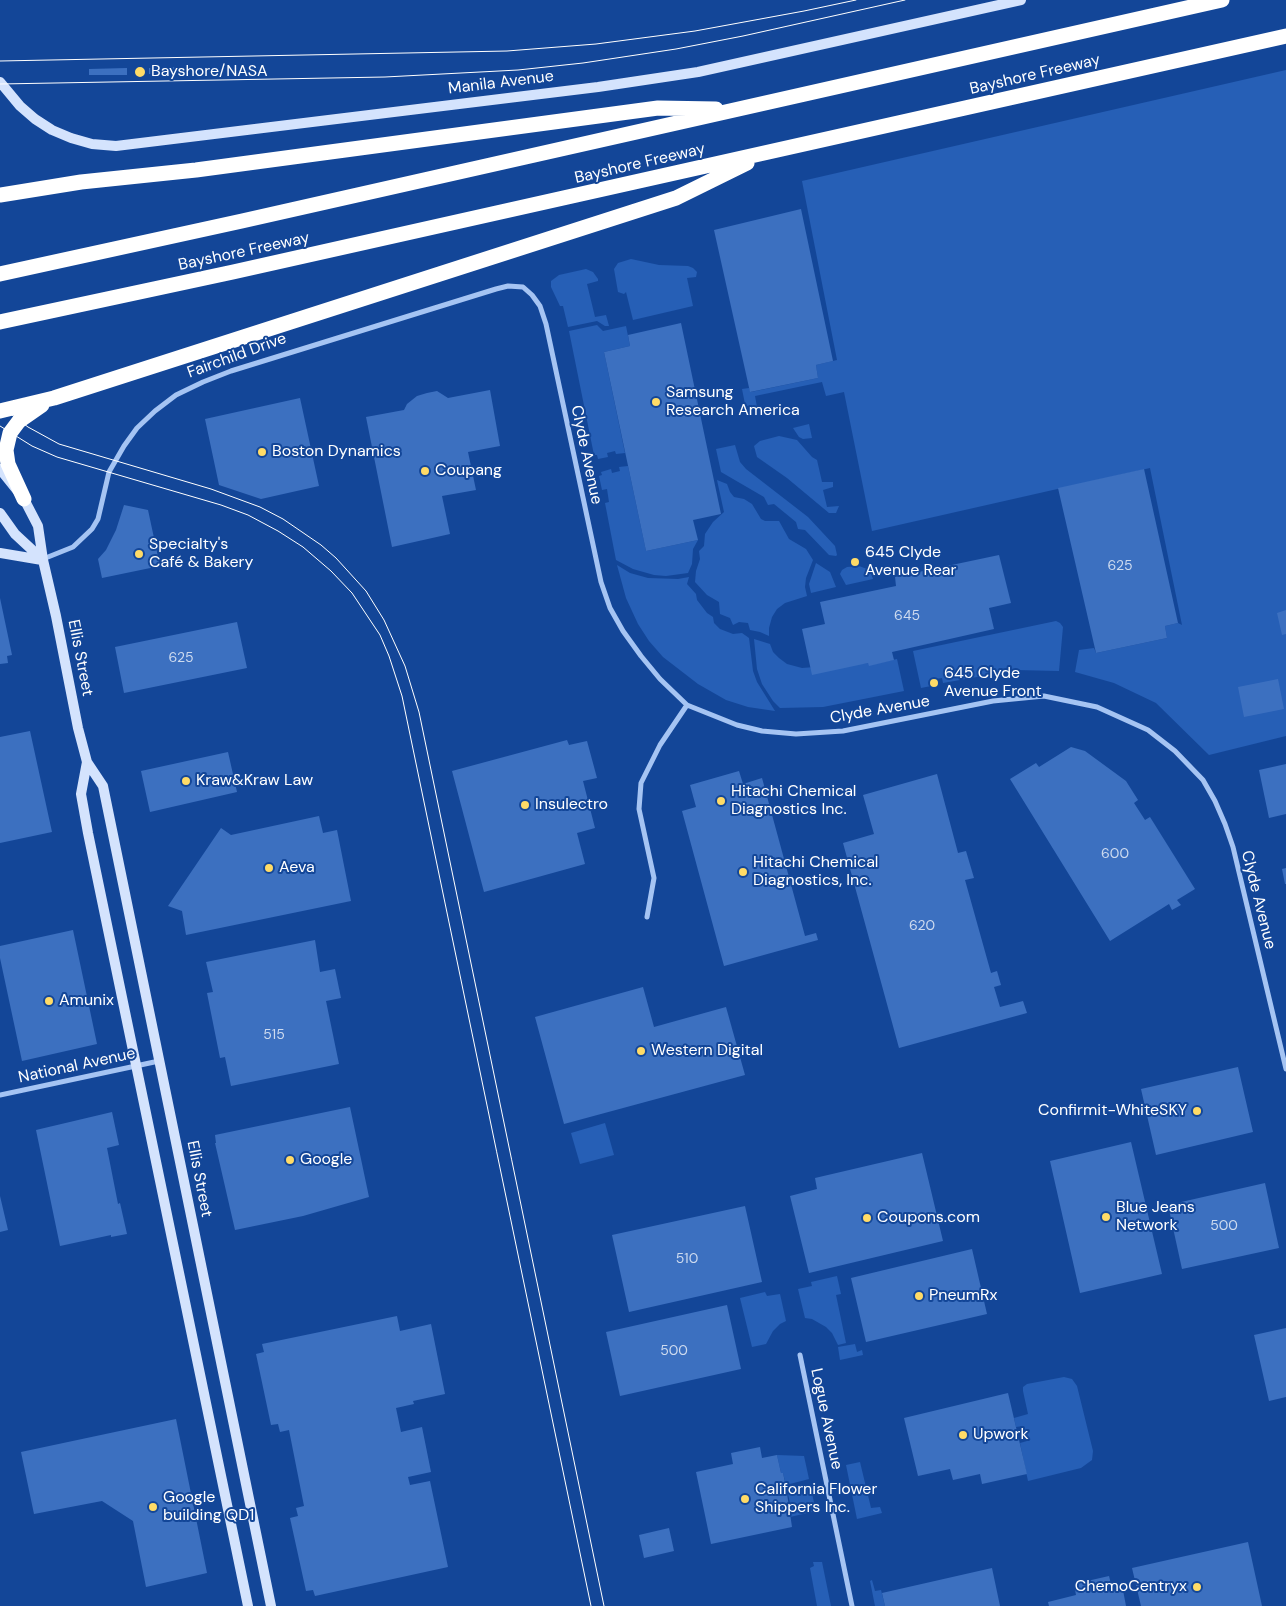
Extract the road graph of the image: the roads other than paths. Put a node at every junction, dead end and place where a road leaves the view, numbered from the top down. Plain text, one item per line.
1 (1021, 0) edge
2 (1222, 0) edge
3 (1286, 36) edge
4 (0, 82) edge
5 (740, 109) junction
6 (765, 154) junction
7 (0, 195) edge
8 (0, 274) edge
9 (532, 295) joint
10 (0, 322) edge
11 (54, 398) junction
12 (0, 411) edge
13 (0, 469) edge
14 (24, 499) junction
15 (0, 513) edge
16 (0, 554) edge
17 (43, 560) junction
18 (687, 704) junction
19 (88, 762) junction
20 (647, 917) dead end
21 (160, 1061) junction
22 (137, 1066) junction
23 (1286, 1069) edge
24 (0, 1095) edge
25 (800, 1354) dead end
26 (248, 1606) edge
27 (271, 1606) edge
28 (852, 1606) edge

1 - 4 main road, Manila Avenue
2 - 5 highway, Bayshore Freeway
3 - 6 highway, Bayshore Freeway
5 - 7 highway
5 - 8 highway, Bayshore Freeway
6 - 10 highway, Bayshore Freeway
6 - 11 highway
9 - 17 street, Fairchild Drive
9 - 18 street, Clyde Avenue
11 - 12 highway
11 - 14 highway
13 - 14 main road, Ellis Street
14 - 17 main road, Ellis Street
15 - 17 main road
16 - 17 main road
17 - 19 main road, Ellis Street
18 - 20 street
18 - 23 street, Clyde Avenue
19 - 21 main road, Ellis Street
19 - 22 main road, Ellis Street
21 - 22 street, National Avenue
21 - 27 main road, Ellis Street
22 - 24 street, National Avenue
22 - 26 main road, Ellis Street
25 - 28 street, Logue Avenue

